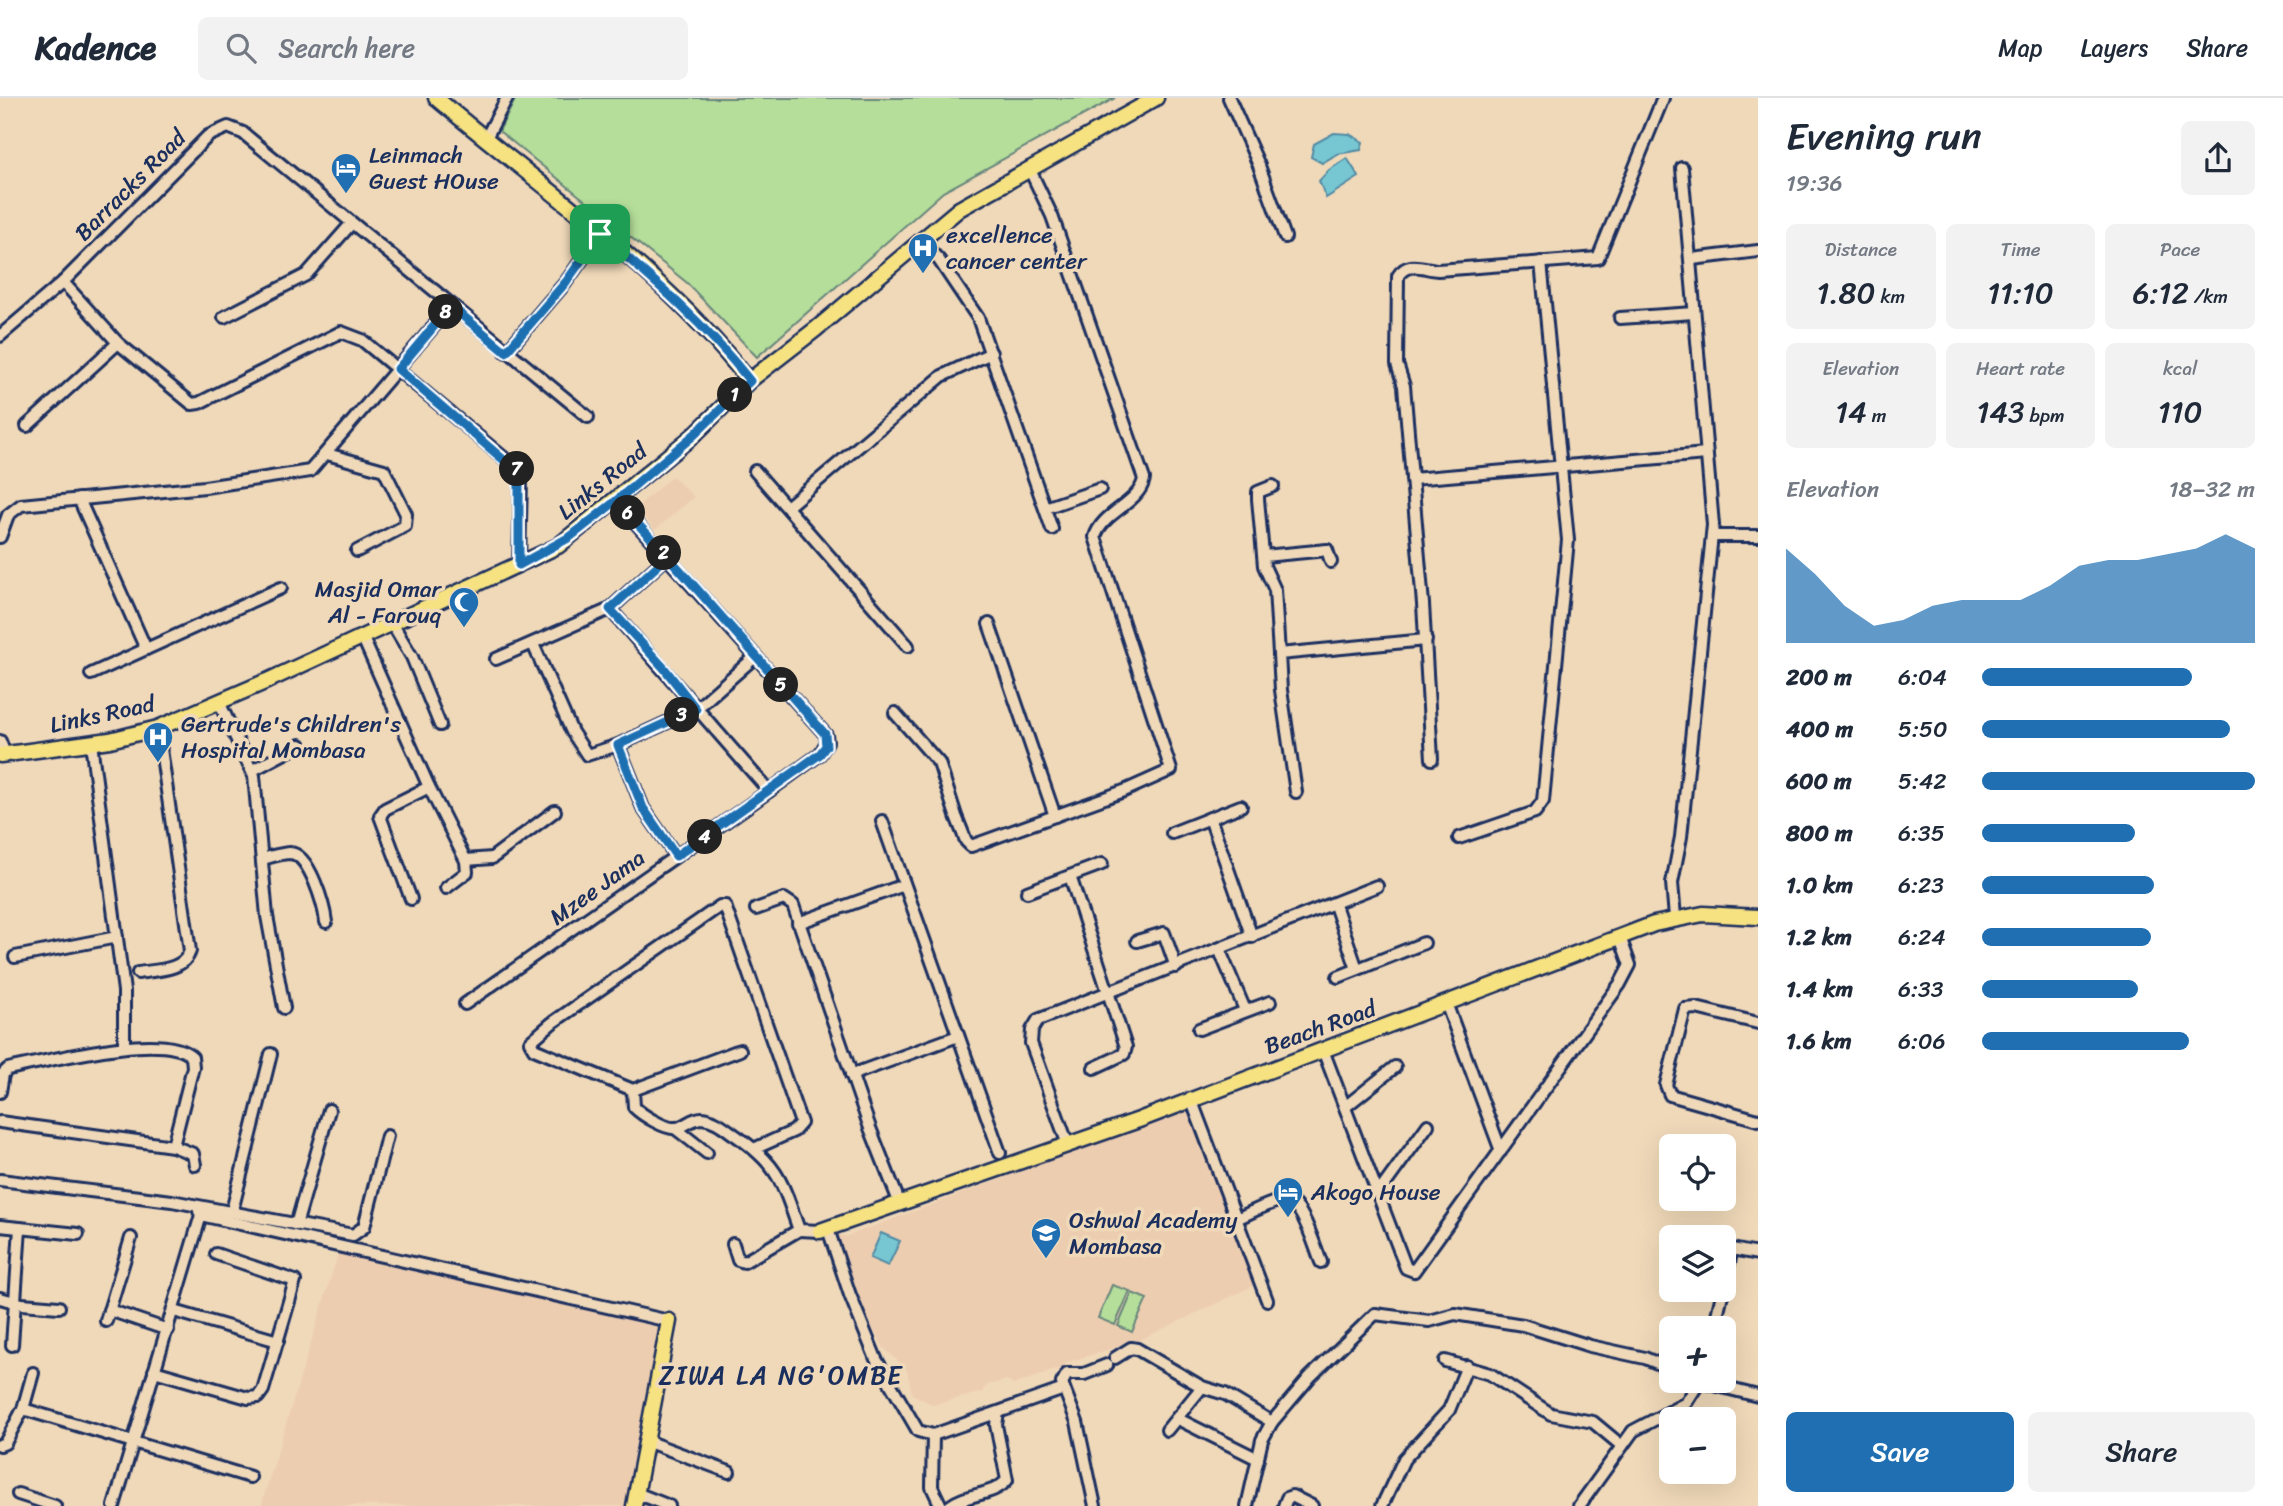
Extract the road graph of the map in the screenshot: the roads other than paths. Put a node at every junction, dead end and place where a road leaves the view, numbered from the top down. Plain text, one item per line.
1 (436, 98) edge
2 (508, 98) edge
3 (1156, 98) edge
4 (1229, 98) edge
5 (1663, 98) edge
6 (485, 140) junction
7 (1029, 168) junction
8 (1682, 168) dead end
9 (351, 224) junction
10 (600, 234) junction
11 (1284, 237) dead end
12 (920, 240) junction
13 (1758, 251) edge
14 (1692, 259) junction
15 (1541, 262) junction
16 (63, 282) junction
17 (451, 306) junction
18 (1694, 313) junction
19 (224, 317) dead end
20 (1620, 318) dead end
21 (0, 335) edge
22 (118, 343) junction
23 (506, 352) junction
24 (991, 353) junction
25 (398, 369) junction
26 (750, 381) junction
27 (588, 417) dead end
28 (27, 426) dead end
29 (327, 454) junction
30 (1706, 454) junction
31 (1562, 466) junction
32 (755, 471) dead end
33 (1412, 479) junction
34 (1273, 486) dead end
35 (1100, 489) dead end
36 (79, 499) junction
37 (616, 501) junction
38 (787, 507) junction
39 (1045, 508) junction
40 (1052, 529) dead end
41 (1713, 536) junction
42 (1758, 536) edge
43 (0, 537) edge
44 (357, 551) dead end
45 (668, 556) junction
46 (1264, 556) junction
47 (1331, 562) dead end
48 (519, 565) junction
49 (281, 588) dead end
50 (610, 609) junction
51 (392, 623) junction
52 (989, 624) dead end
53 (362, 636) junction
54 (1426, 640) junction
55 (533, 644) junction
56 (908, 646) dead end
57 (146, 649) junction
58 (1279, 654) junction
59 (755, 657) junction
60 (496, 659) dead end
61 (91, 674) dead end
62 (219, 702) junction
63 (696, 709) junction
64 (895, 713) dead end
65 (440, 726) dead end
66 (159, 727) junction
67 (91, 743) junction
68 (300, 745) dead end
69 (618, 745) junction
70 (2, 750) edge
71 (1432, 759) dead end
72 (253, 770) junction
73 (429, 787) junction
74 (769, 791) junction
75 (1296, 792) dead end
76 (1241, 806) dead end
77 (555, 811) dead end
78 (1055, 816) junction
79 (1210, 818) junction
80 (881, 821) dead end
81 (1172, 833) dead end
82 (1459, 838) dead end
83 (676, 856) junction
84 (262, 859) junction
85 (466, 860) junction
86 (1102, 864) dead end
87 (1070, 876) junction
88 (904, 885) junction
89 (1377, 886) dead end
90 (446, 888) dead end
91 (1027, 892) dead end
92 (411, 899) dead end
93 (1335, 905) junction
94 (756, 909) dead end
95 (1675, 917) junction
96 (1758, 917) edge
97 (326, 922) dead end
98 (797, 923) junction
99 (117, 937) junction
100 (1252, 937) junction
101 (1620, 937) junction
102 (1137, 941) dead end
103 (1424, 943) dead end
104 (1220, 951) junction
105 (15, 957) dead end
106 (1176, 967) junction
107 (1357, 969) junction
108 (138, 973) dead end
109 (1338, 976) dead end
110 (1109, 993) junction
111 (1270, 1002) dead end
112 (1446, 1003) junction
113 (465, 1004) dead end
114 (284, 1008) dead end
115 (1245, 1010) junction
116 (1758, 1023) edge
117 (1199, 1029) dead end
118 (958, 1035) junction
119 (124, 1046) junction
120 (740, 1050) dead end
121 (1323, 1050) junction
122 (271, 1054) dead end
123 (1395, 1067) dead end
124 (1094, 1068) dead end
125 (850, 1075) junction
126 (633, 1090) junction
127 (0, 1092) edge
128 (1192, 1099) junction
129 (1345, 1107) junction
130 (329, 1110) dead end
131 (1758, 1120) edge
132 (0, 1122) edge
133 (1428, 1125) dead end
134 (675, 1128) junction
135 (387, 1136) dead end
136 (1068, 1145) junction
137 (173, 1146) junction
138 (756, 1148) junction
139 (1501, 1151) junction
140 (708, 1153) dead end
141 (1000, 1153) dead end
142 (195, 1165) dead end
143 (0, 1180) edge
144 (1378, 1194) junction
145 (900, 1204) junction
146 (199, 1211) junction
147 (232, 1211) junction
148 (1236, 1219) junction
149 (296, 1225) junction
150 (0, 1226) edge
151 (19, 1228) junction
152 (799, 1230) junction
153 (824, 1230) junction
154 (78, 1234) dead end
155 (131, 1238) dead end
156 (733, 1244) dead end
157 (1736, 1250) edge
158 (216, 1254) dead end
159 (1758, 1254) edge
160 (1321, 1262) dead end
161 (0, 1298) edge
162 (1268, 1300) dead end
163 (13, 1301) junction
164 (58, 1307) dead end
165 (109, 1310) junction
166 (174, 1311) junction
167 (106, 1321) dead end
168 (669, 1321) joint
169 (168, 1330) junction
170 (278, 1341) junction
171 (12, 1345) dead end
172 (1445, 1361) dead end
173 (1659, 1364) edge
174 (1467, 1366) junction
175 (154, 1371) junction
176 (33, 1373) dead end
177 (1202, 1387) junction
178 (1064, 1389) junction
179 (1736, 1390) edge
180 (1692, 1393) edge
181 (1758, 1396) edge
182 (23, 1409) junction
183 (998, 1413) junction
184 (1178, 1419) junction
185 (1272, 1422) junction
186 (1167, 1430) dead end
187 (933, 1435) junction
188 (646, 1441) junction
189 (134, 1442) junction
190 (0, 1445) edge
191 (1622, 1446) junction
192 (1258, 1459) junction
193 (729, 1472) dead end
194 (250, 1477) dead end
195 (18, 1494) dead end
196 (635, 1500) edge
197 (55, 1506) edge
198 (114, 1506) edge
199 (669, 1506) edge
200 (941, 1506) edge
201 (950, 1506) edge
202 (1095, 1506) edge
203 (1247, 1506) edge
204 (1284, 1506) edge
205 (1312, 1506) edge
206 (1382, 1506) edge
207 (1579, 1506) edge

1 - 6 main road
2 - 6 street
3 - 7 main road, Links Road
4 - 11 street
5 - 15 street
6 - 10 main road
7 - 12 main road, Links Road
7 - 78 street
8 - 14 street
9 - 16 street, Barracks Road
9 - 17 street, Barracks Road
9 - 19 street
10 - 23 street
10 - 26 main road
12 - 24 street
12 - 26 main road, Links Road
13 - 14 street
14 - 18 street
15 - 31 street
15 - 33 street
16 - 21 street, Barracks Road
16 - 22 street
17 - 23 street, Barracks Road
17 - 25 street
18 - 20 street
18 - 30 street
22 - 25 street
22 - 28 street
23 - 27 street, Barracks Road
24 - 38 street
24 - 39 street
25 - 29 street
25 - 48 street
26 - 37 main road, Links Road
29 - 36 street
29 - 44 street
30 - 31 street
30 - 41 street
31 - 33 street
31 - 82 street
32 - 38 street
33 - 54 street
34 - 46 street
35 - 39 street
36 - 43 street
36 - 57 street
37 - 45 street, Mzee Jama
37 - 48 main road, Links Road
38 - 56 street
39 - 40 street
41 - 42 street
41 - 95 street
45 - 50 street
45 - 59 street, Mzee Jama
46 - 47 street
46 - 58 street
48 - 51 main road, Links Road
49 - 57 street
50 - 55 street
50 - 63 street
51 - 53 main road, Links Road
51 - 65 street
52 - 78 street
53 - 62 main road, Links Road
53 - 73 street
54 - 58 street
54 - 71 street
55 - 60 street
55 - 69 street
57 - 61 street
58 - 75 street
59 - 63 street
59 - 74 street, Mzee Jama
62 - 66 main road, Links Road
62 - 72 street
63 - 69 street
63 - 74 street
64 - 78 street
66 - 67 main road, Links Road
66 - 108 street
67 - 70 main road, Links Road
67 - 99 street
68 - 72 street
69 - 83 street
72 - 84 street
73 - 85 street
73 - 92 street
74 - 83 street, Mzee Jama
76 - 79 street
77 - 85 street
79 - 81 street
79 - 100 street
80 - 88 street
83 - 113 street, Mzee Jama
84 - 97 street
84 - 114 street
85 - 90 street
86 - 87 street
87 - 91 street
87 - 110 street
88 - 98 street
88 - 118 street
89 - 93 street
93 - 100 street
93 - 107 street
94 - 98 street
95 - 96 main road, Beach Road
95 - 101 main road, Beach Road
98 - 125 street
99 - 105 street
99 - 119 street
100 - 104 street
101 - 112 main road, Beach Road
101 - 139 street
102 - 106 street
103 - 107 street
104 - 106 street
104 - 115 street
106 - 110 street
107 - 109 street
110 - 124 street
110 - 136 street
111 - 115 street
112 - 121 main road, Beach Road
112 - 139 street
115 - 117 street
116 - 131 street
118 - 125 street
118 - 141 street
119 - 127 street
119 - 137 street
120 - 126 street
121 - 128 main road, Beach Road
121 - 129 street
122 - 147 street
123 - 129 street
125 - 145 street
126 - 134 street
126 - 138 street
128 - 136 main road, Beach Road
128 - 148 street
129 - 144 street
130 - 149 street
132 - 137 street
133 - 144 street
134 - 138 street
134 - 140 street
135 - 149 street
136 - 145 main road, Beach Road
137 - 142 street
138 - 152 street
139 - 144 street
143 - 146 street
145 - 153 main road, Beach Road
146 - 147 street
146 - 166 street
146 - 168 street
147 - 149 street
148 - 160 street
148 - 162 street
150 - 151 street
151 - 154 street
151 - 163 street
152 - 153 street
152 - 156 street
153 - 187 street
155 - 165 street
157 - 159 street
158 - 170 street
161 - 163 street
163 - 164 street
163 - 171 street
165 - 167 street
165 - 169 street
166 - 169 street
166 - 170 street
168 - 188 main road
169 - 175 street
170 - 175 street
172 - 174 street
173 - 185 street
174 - 191 street
174 - 206 street
175 - 189 street
176 - 182 street
177 - 178 street
177 - 184 street
177 - 185 street
178 - 183 street
178 - 202 street
179 - 181 street
180 - 191 street
182 - 189 street
182 - 190 street
183 - 187 street
183 - 201 street
184 - 186 street
184 - 192 street
185 - 192 street
187 - 200 street
188 - 193 street
188 - 196 main road
189 - 194 street
189 - 198 street
191 - 207 street
192 - 203 street
195 - 197 street
196 - 199 street
204 - 205 street

